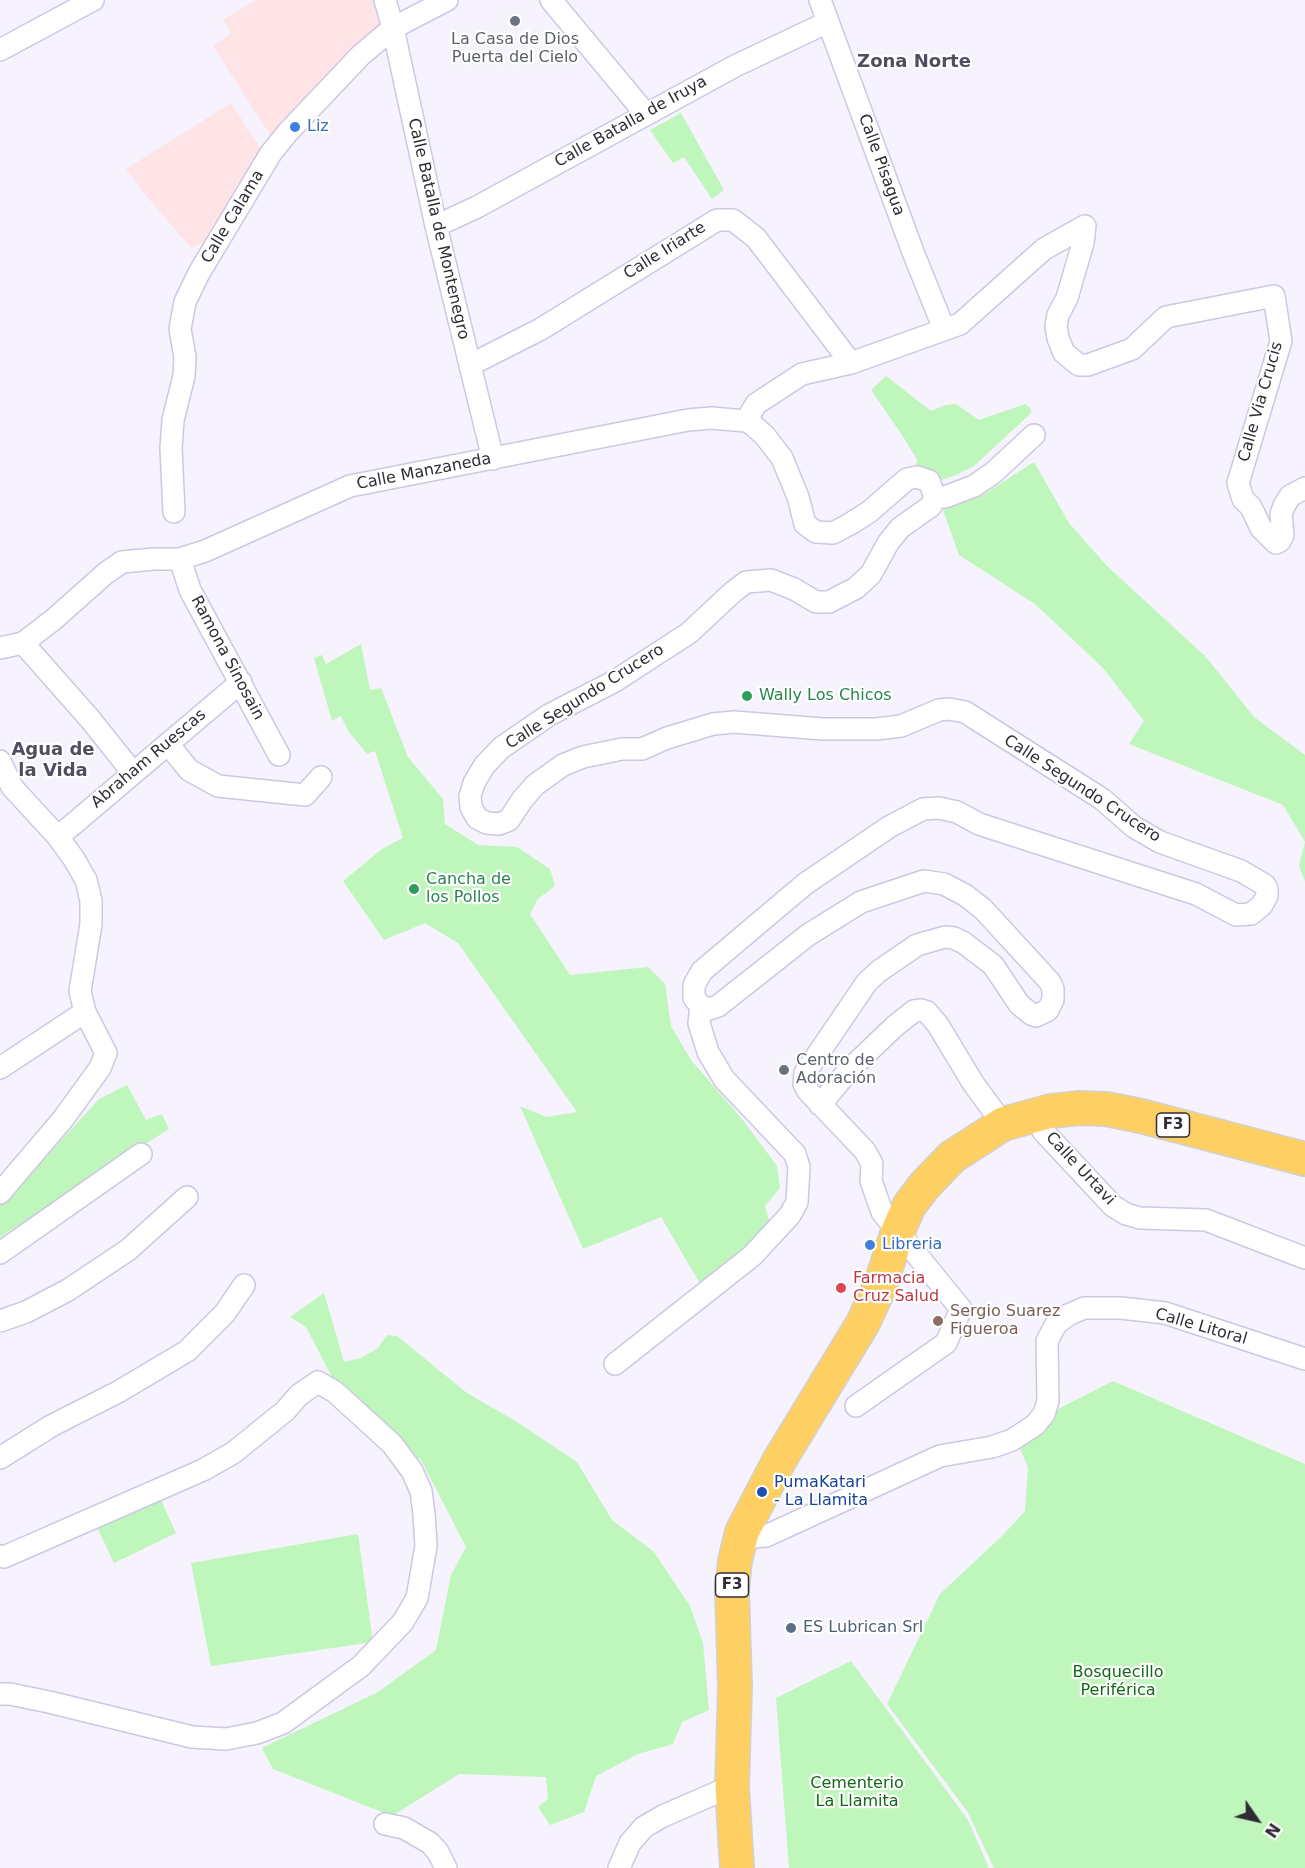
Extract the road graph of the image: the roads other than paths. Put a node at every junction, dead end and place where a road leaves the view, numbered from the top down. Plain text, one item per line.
1 (93, 0) edge
2 (385, 0) edge
3 (447, 0) edge
4 (550, 0) edge
5 (820, 0) edge
6 (828, 22) junction
7 (393, 28) junction
8 (0, 50) edge
9 (645, 113) junction
10 (436, 226) junction
11 (944, 329) junction
12 (851, 363) junction
13 (470, 365) junction
14 (746, 421) junction
15 (1034, 435) dead end
16 (493, 459) junction
17 (1305, 488) edge
18 (935, 497) junction
19 (174, 512) dead end
20 (180, 559) junction
21 (24, 643) junction
22 (0, 648) edge
23 (241, 682) junction
24 (168, 744) junction
25 (279, 755) dead end
26 (0, 761) edge
27 (133, 773) junction
28 (321, 777) dead end
29 (58, 837) junction
30 (701, 1006) junction
31 (85, 1012) junction
32 (0, 1068) edge
33 (820, 1105) junction
34 (1039, 1114) junction
35 (1003, 1125) junction
36 (141, 1154) dead end
37 (1305, 1159) edge
38 (0, 1193) edge
39 (187, 1197) dead end
40 (898, 1231) junction
41 (0, 1253) edge
42 (1305, 1258) edge
43 (244, 1285) dead end
44 (0, 1322) edge
45 (1305, 1359) edge
46 (615, 1364) dead end
47 (856, 1406) dead end
48 (0, 1458) edge
49 (742, 1532) junction
50 (0, 1556) edge
51 (0, 1694) edge
52 (732, 1786) junction
53 (385, 1824) dead end
54 (446, 1868) edge
55 (619, 1868) edge
56 (737, 1868) edge

1 - 8 street
2 - 7 street, Calle Batalla de Montenegro
3 - 7 street, Calle Calama
4 - 9 street
5 - 6 street, Calle Pisagua
6 - 9 street, Calle Batalla de Iruya
6 - 11 street, Calle Pisagua
7 - 10 street, Calle Batalla de Montenegro
7 - 19 street, Calle Calama
9 - 10 street, Calle Batalla de Iruya
10 - 13 street, Calle Batalla de Montenegro
11 - 12 street, Calle Via Crucis
11 - 17 street, Calle Via Crucis
12 - 13 street, Calle Iriarte
12 - 14 street, Calle Via Crucis
13 - 16 street, Calle Batalla de Montenegro
14 - 16 street, Calle Manzaneda
14 - 18 street
15 - 18 street
16 - 20 street, Calle Manzaneda
18 - 30 street, Calle Segundo Crucero
20 - 21 street, Calle Manzaneda
20 - 23 street, Ramona Sinosain
21 - 22 street, Calle Manzaneda
21 - 27 street
23 - 24 street, Abraham Ruescas
23 - 25 street, Ramona Sinosain
24 - 27 street, Abraham Ruescas
24 - 28 street
26 - 29 street
27 - 29 street, Abraham Ruescas
29 - 31 street
30 - 33 street
30 - 46 street
31 - 32 street
31 - 38 street
33 - 35 street
33 - 40 street
34 - 35 highway, F3
34 - 37 highway, F3
34 - 42 street, Calle Urtavi
35 - 40 highway, F3
36 - 41 street
39 - 44 street
40 - 47 street
40 - 49 highway, F3
43 - 48 street
45 - 49 street, Calle Litoral
49 - 52 highway, F3
50 - 51 street
52 - 55 street
52 - 56 highway, F3
53 - 54 street

